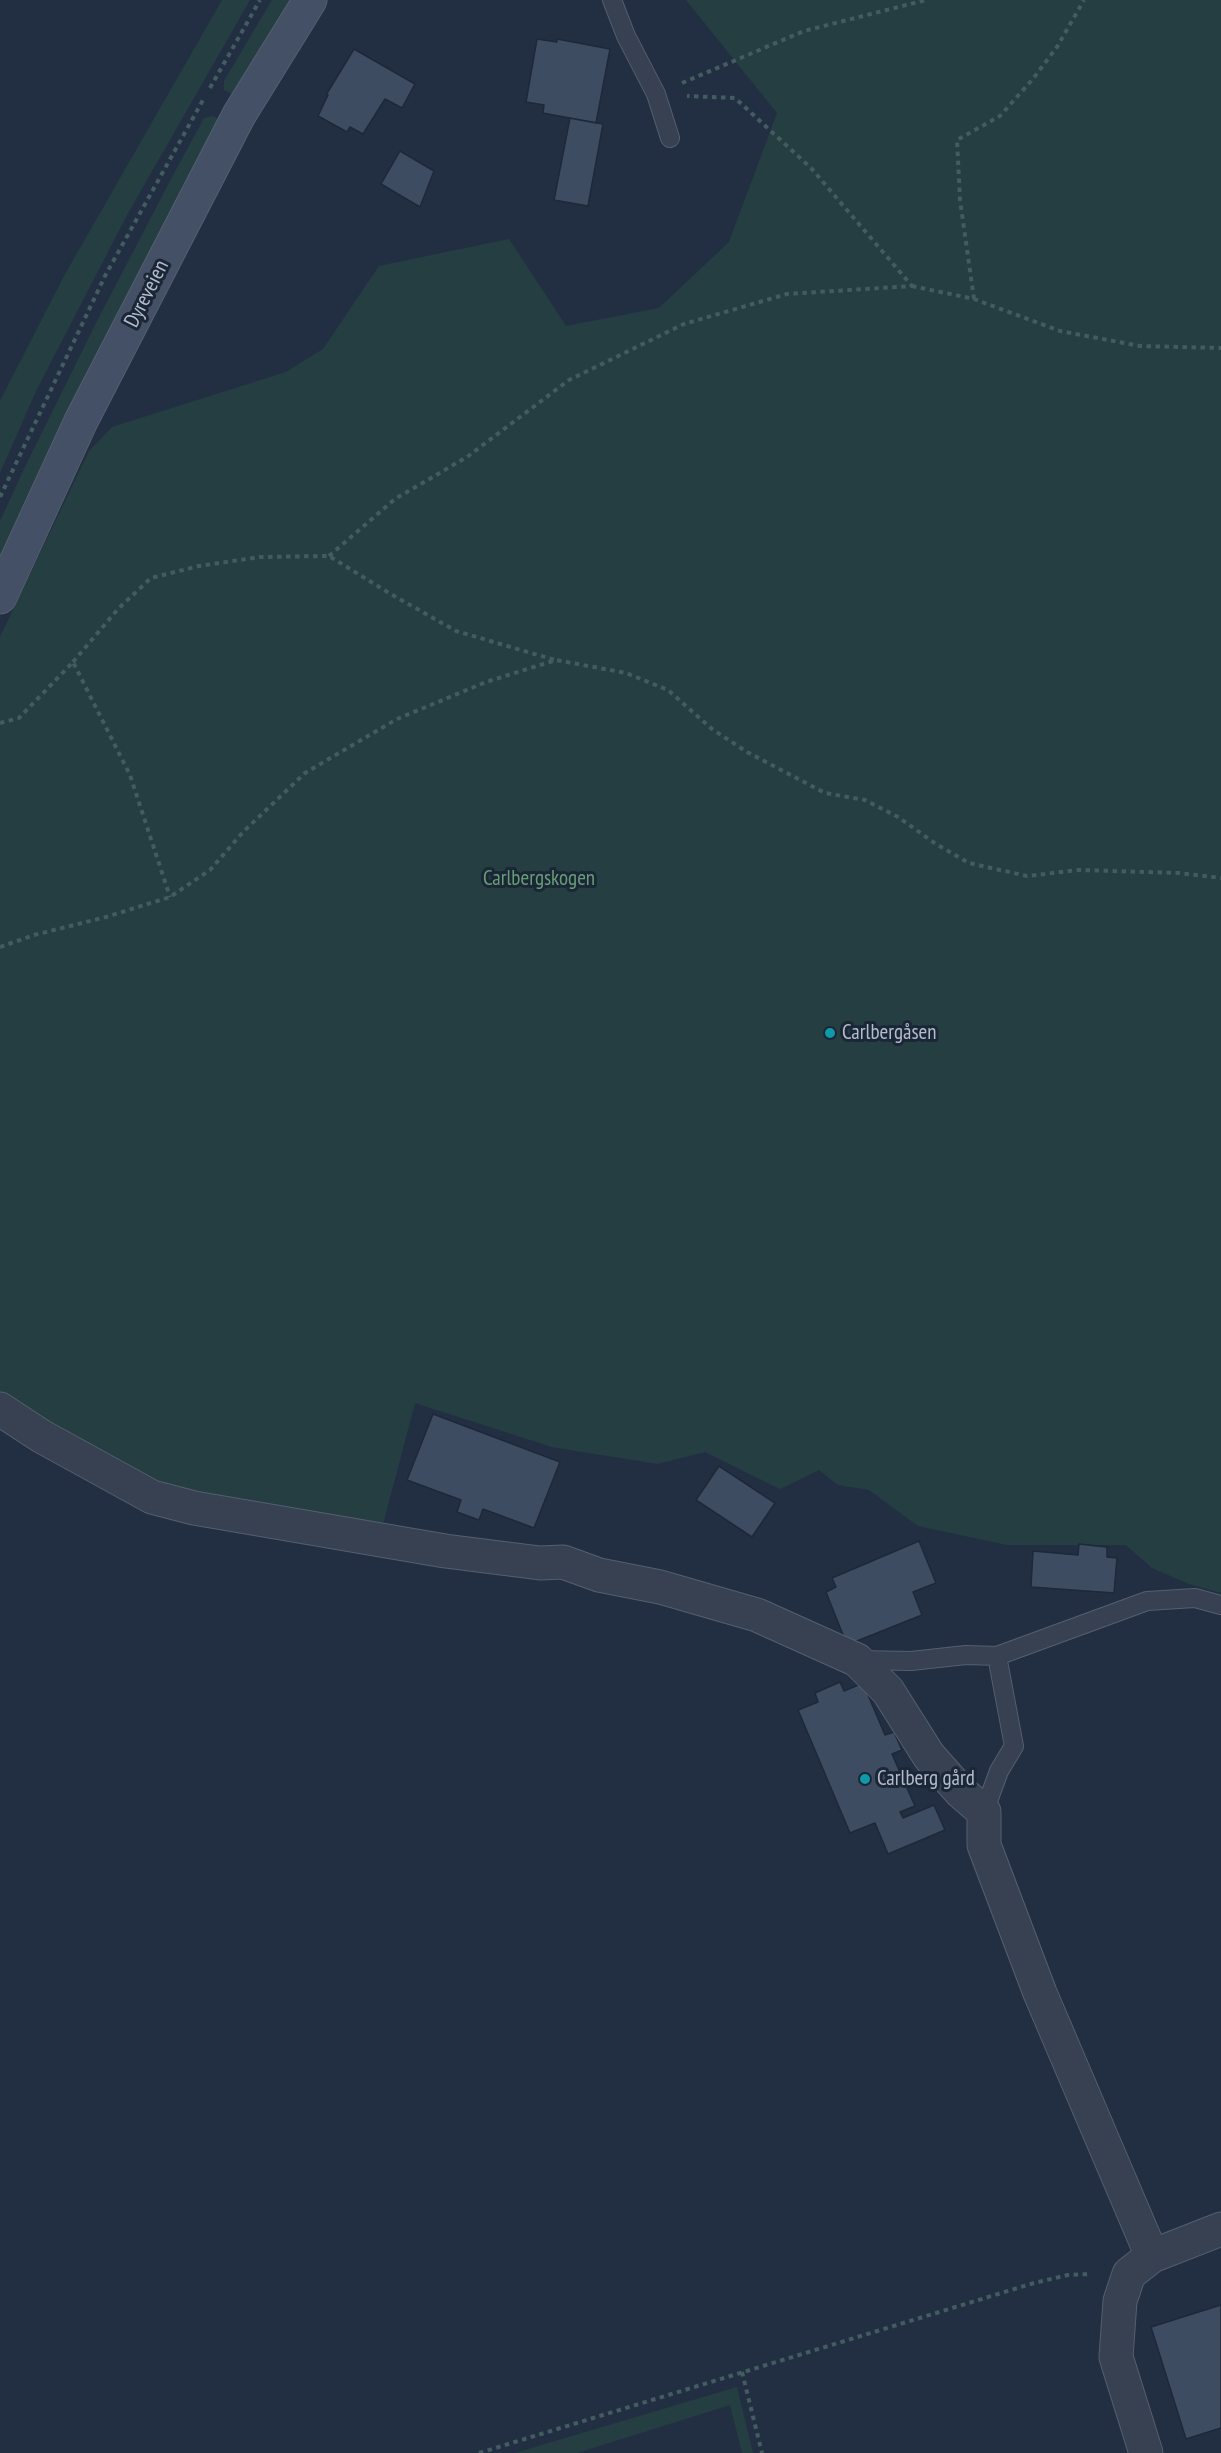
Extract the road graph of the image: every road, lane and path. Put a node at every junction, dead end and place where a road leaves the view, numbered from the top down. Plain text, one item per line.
1 (260, 0) edge
2 (310, 0) edge
3 (612, 0) edge
4 (926, 0) edge
5 (1084, 0) edge
6 (656, 94) junction
7 (670, 138) dead end
8 (912, 286) junction
9 (974, 299) junction
10 (1221, 348) edge
11 (0, 497) edge
12 (329, 556) junction
13 (0, 597) edge
14 (556, 660) junction
15 (74, 662) junction
16 (0, 723) edge
17 (1221, 878) edge
18 (170, 897) junction
19 (0, 947) edge
20 (0, 1409) edge
21 (1221, 1605) edge
22 (998, 1656) junction
23 (857, 1660) junction
24 (984, 1812) junction
25 (1221, 2229) edge
26 (1140, 2265) junction
27 (742, 2372) junction
28 (479, 2453) edge
29 (762, 2453) edge
30 (1146, 2453) edge

1 - 11 path
2 - 13 main road, Dyreveien
3 - 6 lane
4 - 6 path
5 - 9 path
6 - 7 lane
6 - 8 path
8 - 9 path
8 - 12 path
9 - 10 path
12 - 14 path
12 - 15 path
14 - 17 path
14 - 18 path
15 - 16 path
15 - 18 path
18 - 19 path
20 - 23 street
21 - 22 lane
22 - 23 lane
22 - 24 lane
23 - 24 street
24 - 26 street
25 - 26 street
26 - 27 path
26 - 30 street
27 - 28 path
27 - 29 path

